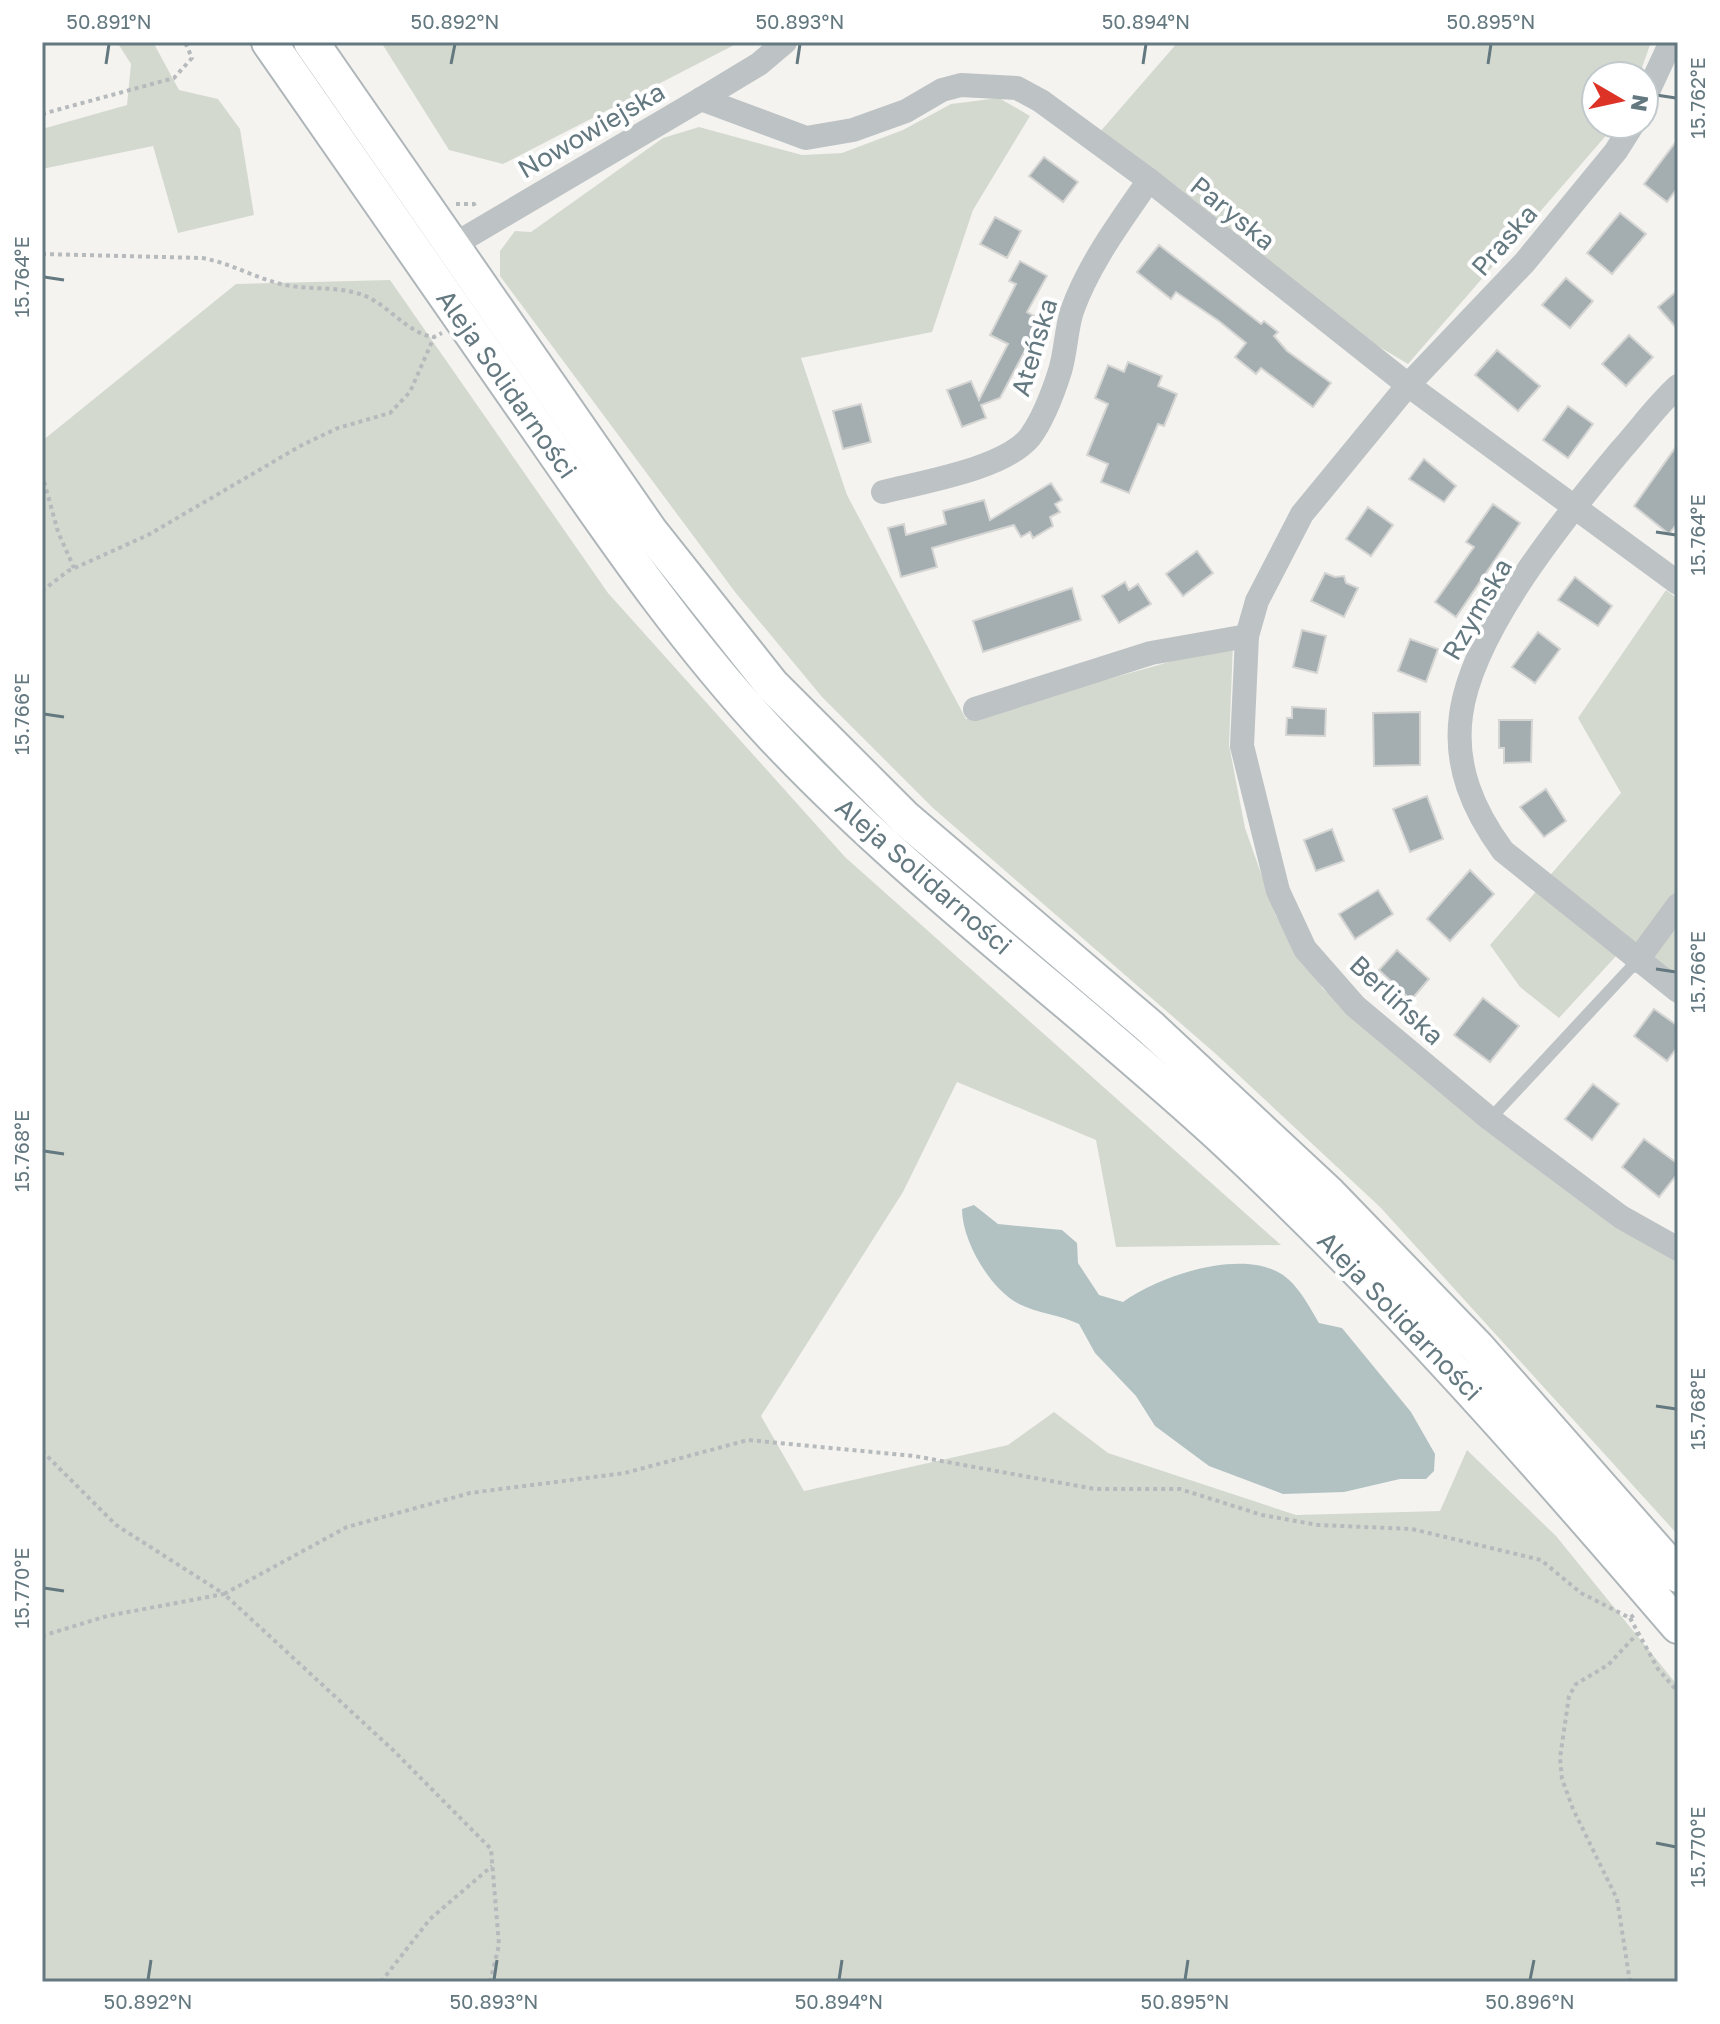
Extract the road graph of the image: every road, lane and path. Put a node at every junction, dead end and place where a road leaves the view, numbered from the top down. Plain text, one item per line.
1 (185, 42) edge
2 (269, 42) edge
3 (311, 42) edge
4 (785, 42) edge
5 (1671, 42) edge
6 (1660, 66) edge
7 (701, 99) junction
8 (42, 114) edge
9 (1623, 140) edge
10 (1149, 180) junction
11 (451, 245) junction
12 (42, 254) edge
13 (423, 264) junction
14 (447, 329) dead end
15 (434, 337) junction
16 (1408, 385) junction
17 (1678, 386) edge
18 (42, 474) edge
19 (883, 492) dead end
20 (1573, 508) junction
21 (74, 568) junction
22 (1678, 583) edge
23 (42, 591) edge
24 (1247, 636) junction
25 (975, 709) dead end
26 (1678, 905) edge
27 (1637, 961) junction
28 (1678, 991) edge
29 (1490, 1119) junction
30 (1678, 1249) edge
31 (42, 1451) edge
32 (1678, 1575) edge
33 (224, 1594) junction
34 (1640, 1610) dead end
35 (1630, 1618) junction
36 (1678, 1626) edge
37 (1638, 1633) junction
38 (42, 1636) edge
39 (1678, 1692) edge
40 (492, 1866) junction
41 (381, 1982) edge
42 (490, 1982) edge
43 (1630, 1982) edge

1 - 8 path
2 - 13 main road, Aleja Solidarności
3 - 11 main road, Aleja Solidarności
4 - 7 street, Nowowiejska
5 - 6 street
7 - 10 street, Paryska
7 - 11 street, Nowowiejska
9 - 16 street, Praska
10 - 16 street, Paryska
10 - 19 street, Ateńska
11 - 13 street, Nowowiejska
11 - 32 main road, Aleja Solidarności
12 - 15 path
13 - 36 main road, Aleja Solidarności
14 - 15 path
15 - 21 path
16 - 20 street, Paryska
16 - 24 street, Berlińska
17 - 20 street, Rzymska
18 - 21 path
20 - 22 street, Paryska
20 - 27 street, Rzymska
21 - 23 path
24 - 25 street
24 - 29 street, Berlińska
26 - 27 street
27 - 28 street, Rzymska
27 - 29 lane
29 - 30 street, Berlińska
31 - 33 path
33 - 35 path
33 - 38 path
33 - 40 path
34 - 35 path
35 - 37 path
37 - 39 path
37 - 43 path
40 - 41 path
40 - 42 path

